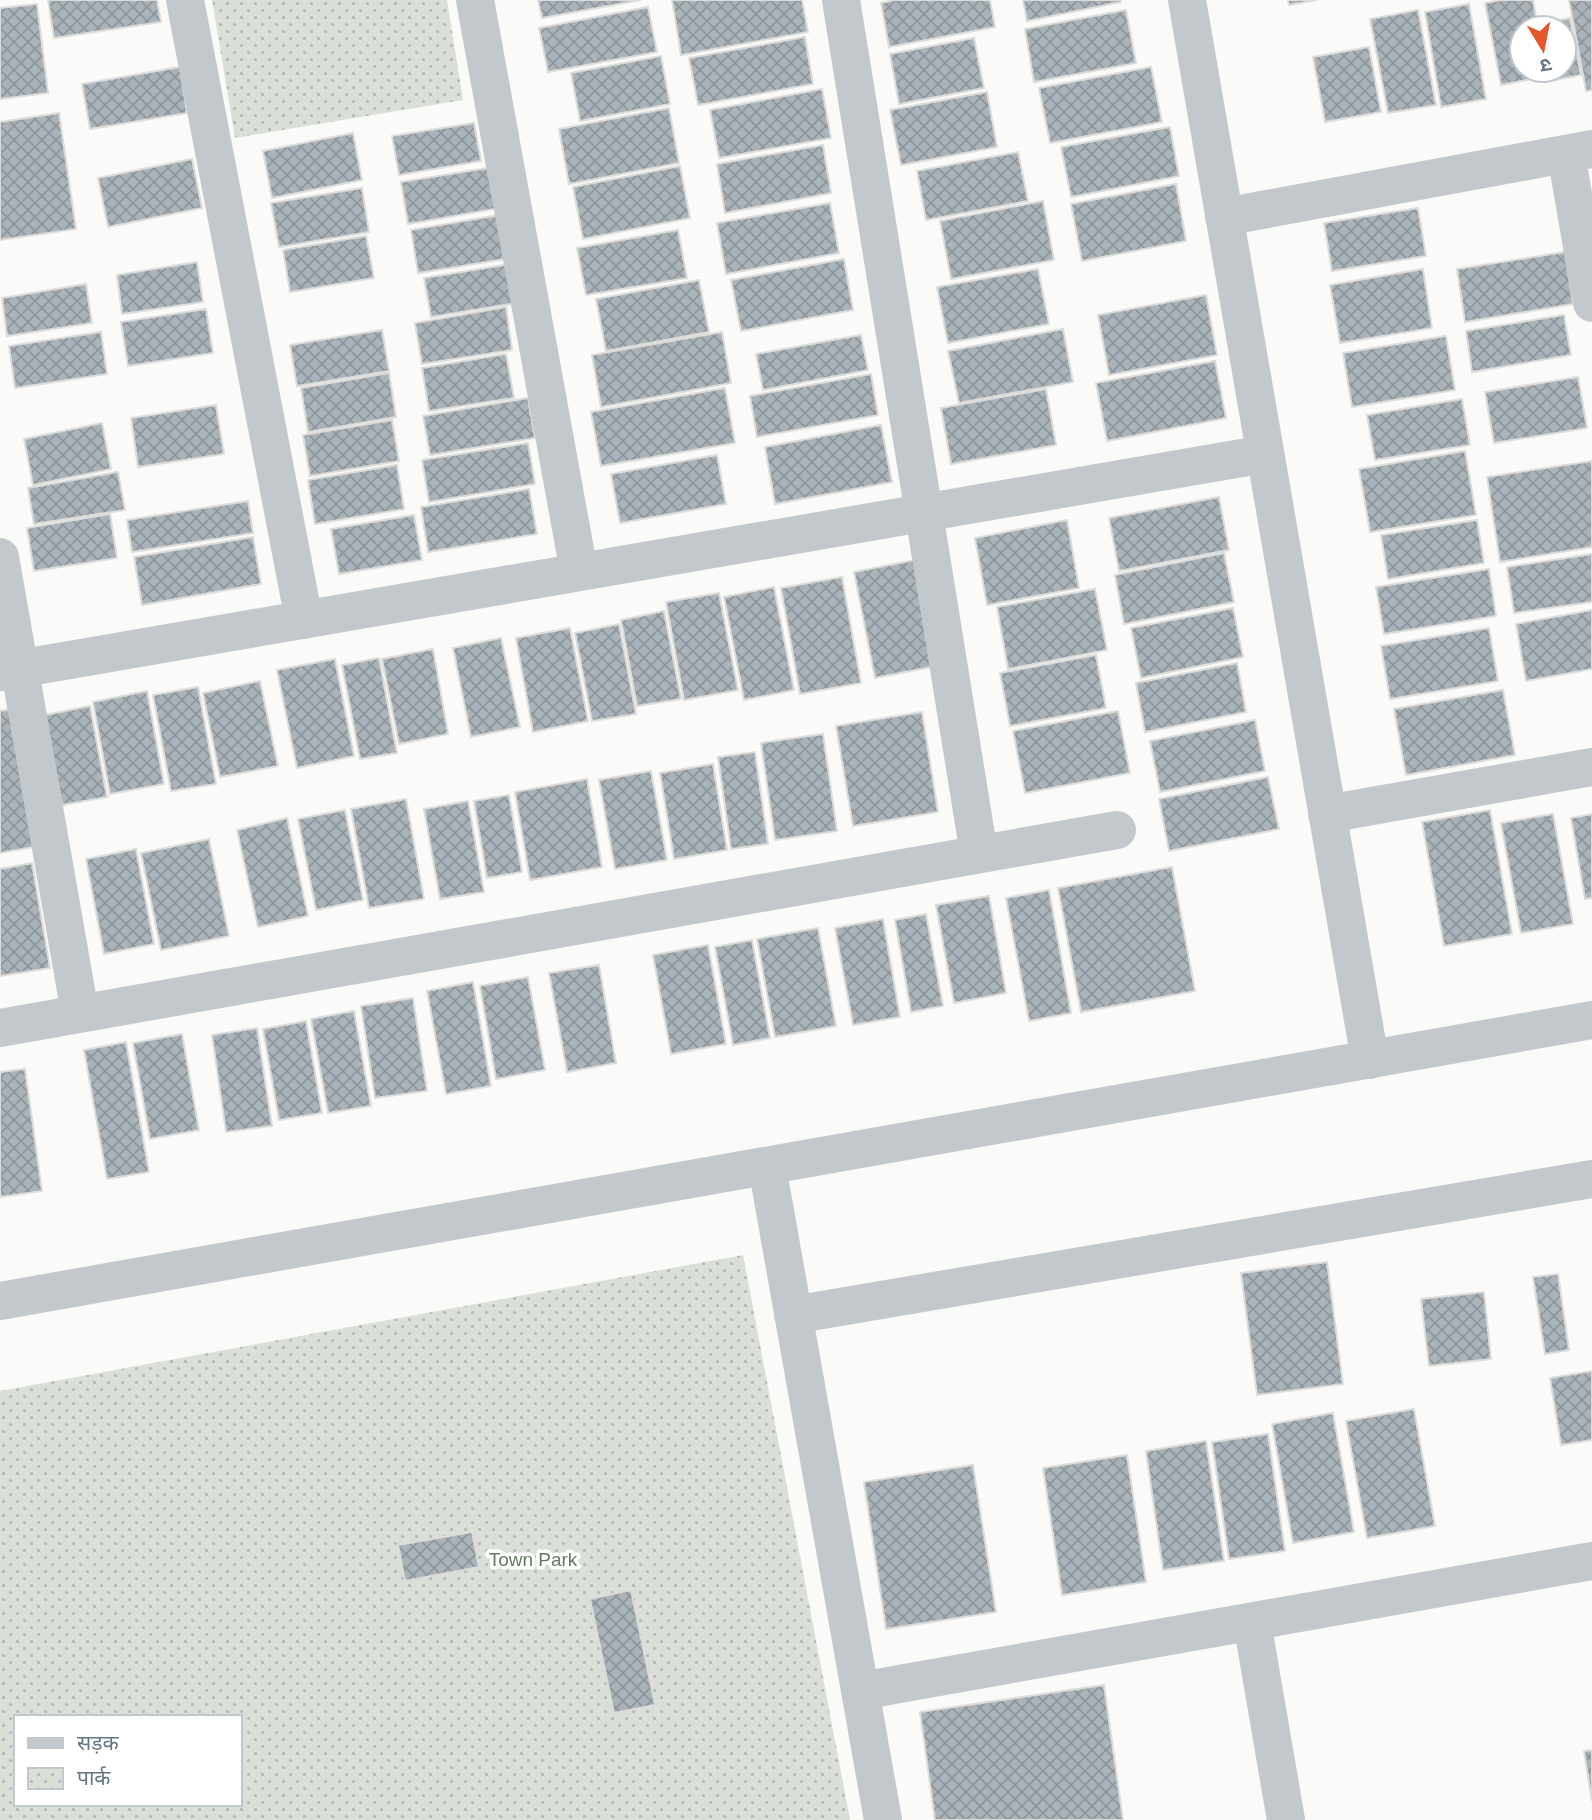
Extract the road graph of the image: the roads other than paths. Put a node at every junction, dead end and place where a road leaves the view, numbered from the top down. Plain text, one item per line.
1 (185, 0) edge
2 (475, 0) edge
3 (841, 0) edge
4 (1187, 0) edge
5 (1579, 152) edge
6 (1224, 217) junction
7 (1592, 303) edge
8 (1265, 454) junction
9 (924, 513) junction
10 (0, 557) edge
11 (579, 572) junction
12 (304, 620) junction
13 (10, 670) edge
14 (1592, 767) edge
15 (1327, 814) junction
16 (1117, 830) dead end
17 (979, 854) junction
18 (80, 1013) junction
19 (1592, 1020) edge
20 (0, 1028) edge
21 (1370, 1060) junction
22 (767, 1166) junction
23 (1592, 1179) edge
24 (0, 1301) edge
25 (793, 1315) junction
26 (1592, 1561) edge
27 (1252, 1622) junction
28 (860, 1691) junction
29 (883, 1820) edge
30 (1286, 1820) edge

1 - 12 street
2 - 11 street
3 - 9 street
4 - 6 street
5 - 6 street
5 - 7 street
6 - 8 street
8 - 9 street
8 - 15 street
9 - 11 street
9 - 17 street
10 - 13 street
11 - 12 street
12 - 13 street
13 - 18 street
14 - 15 street
15 - 21 street
16 - 17 street
17 - 18 street
18 - 20 street
19 - 21 street
21 - 22 street
22 - 24 street
22 - 25 street
23 - 25 street
25 - 28 street
26 - 27 street
27 - 28 street
27 - 30 street
28 - 29 street

